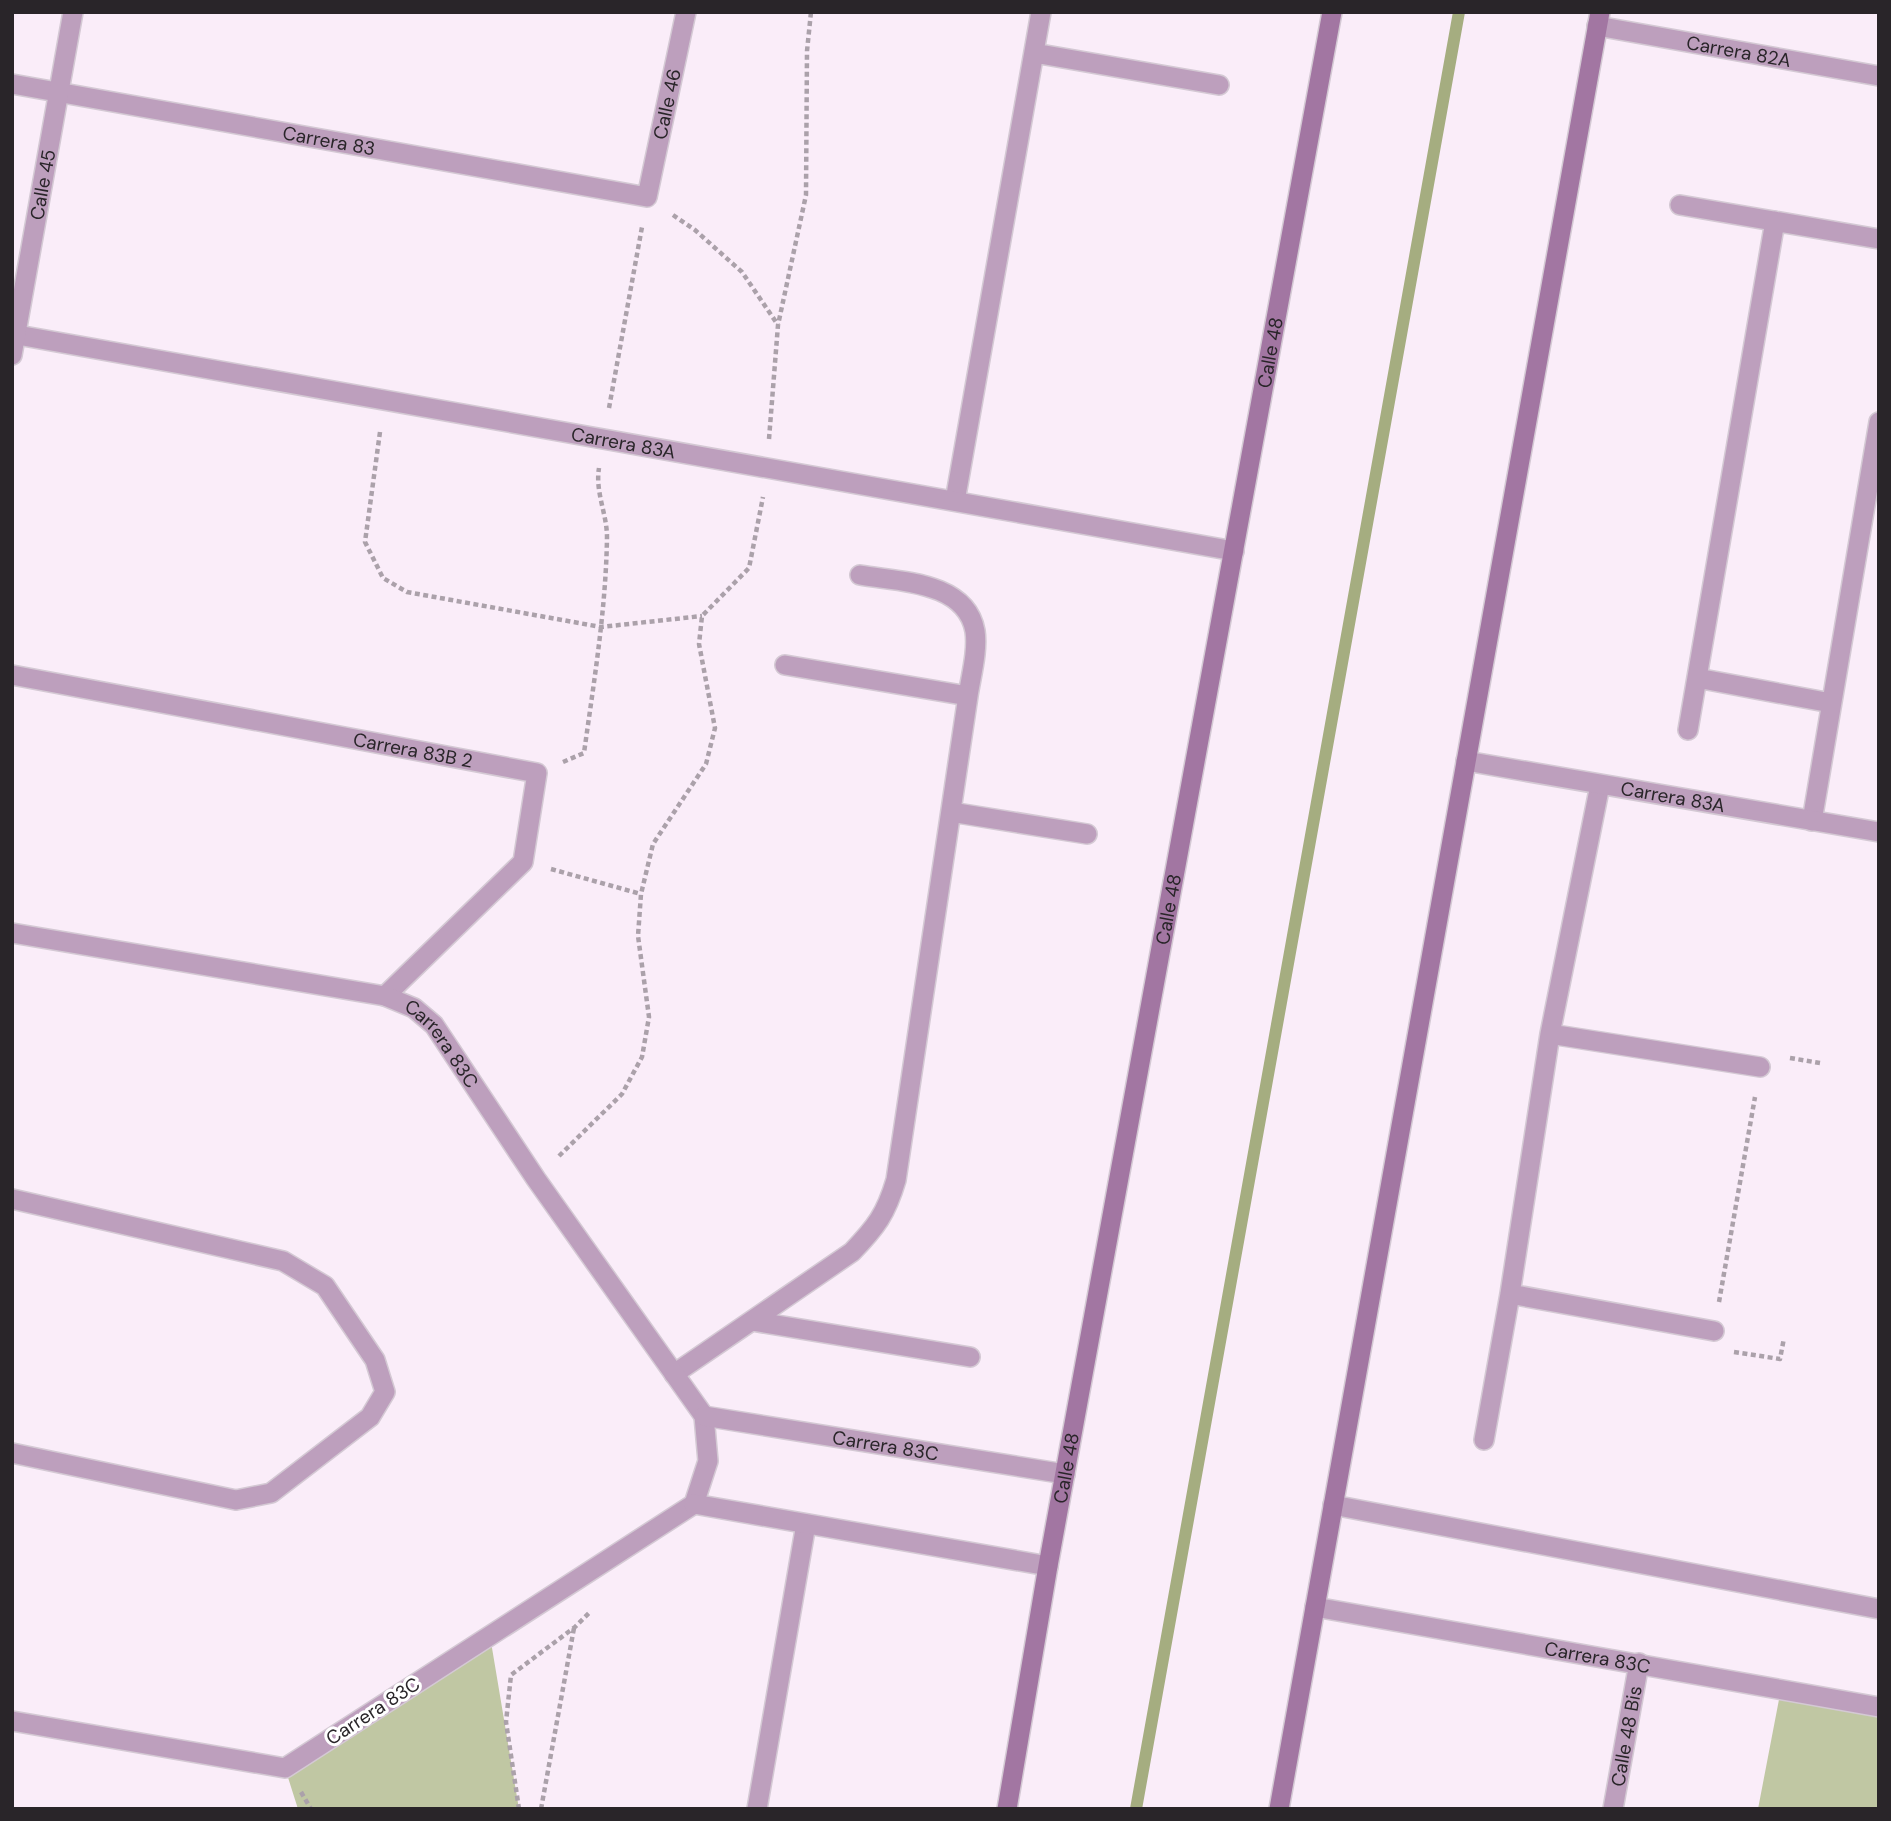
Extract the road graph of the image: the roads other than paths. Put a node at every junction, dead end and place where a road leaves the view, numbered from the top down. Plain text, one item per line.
1 (73, 12) edge
2 (686, 12) edge
3 (1041, 12) edge
4 (1332, 12) edge
5 (1599, 19) edge
6 (1034, 53) junction
7 (1879, 76) edge
8 (12, 84) edge
9 (1219, 85) dead end
10 (59, 92) junction
11 (647, 197) joint
12 (1680, 205) dead end
13 (1775, 221) junction
14 (1879, 239) edge
15 (14, 334) edge
16 (12, 355) edge
17 (1879, 422) edge
18 (955, 501) junction
19 (1234, 551) junction
20 (860, 575) dead end
21 (785, 665) dead end
22 (12, 675) edge
23 (1697, 678) junction
24 (968, 696) junction
25 (1831, 703) junction
26 (1688, 730) dead end
27 (1466, 761) junction
28 (1600, 785) junction
29 (951, 813) junction
30 (1812, 821) junction
31 (1879, 832) edge
32 (1087, 834) dead end
33 (12, 933) edge
34 (385, 996) junction
35 (1550, 1034) junction
36 (1760, 1067) road end
37 (12, 1199) edge
38 (1510, 1294) junction
39 (752, 1321) junction
40 (1714, 1331) road end
41 (970, 1357) dead end
42 (674, 1374) junction
43 (704, 1416) junction
44 (1484, 1440) dead end
45 (12, 1453) edge
46 (1065, 1475) junction
47 (694, 1504) junction
48 (1333, 1505) junction
49 (806, 1524) junction
50 (1048, 1566) junction
51 (1315, 1607) junction
52 (1879, 1609) edge
53 (1639, 1663) junction
54 (1879, 1707) edge
55 (12, 1721) edge
56 (757, 1809) edge
57 (1007, 1809) edge
58 (1279, 1809) edge
59 (1613, 1809) edge

1 - 10 street, Calle 45
2 - 11 street, Calle 46
3 - 6 street
4 - 19 main road, Calle 48
5 - 7 street, Carrera 82A
5 - 27 main road
6 - 9 street
6 - 18 street
8 - 10 street, Carrera 83
10 - 11 street, Carrera 83
10 - 15 street, Calle 45
12 - 13 street
13 - 14 street
13 - 23 street
15 - 16 street, Calle 45
15 - 18 street, Carrera 83A
17 - 25 street
18 - 19 street, Carrera 83A
19 - 46 main road, Calle 48
20 - 24 street
21 - 24 street
22 - 34 street, Carrera 83B 2
23 - 25 street
23 - 26 street
24 - 29 street
25 - 30 street
27 - 28 street, Carrera 83A
27 - 48 main road
28 - 30 street, Carrera 83A
28 - 35 street
29 - 32 street
29 - 39 street
30 - 31 street, Carrera 83A
33 - 34 street, Carrera 83C
34 - 42 street, Carrera 83C
35 - 36 street
35 - 38 street
37 - 45 street
38 - 40 street
38 - 44 street
39 - 41 street
39 - 42 street
42 - 43 street, Carrera 83C
43 - 46 street, Carrera 83C
43 - 47 street
46 - 50 main road, Calle 48
47 - 49 street
47 - 55 street, Carrera 83C
48 - 51 main road
48 - 52 street
49 - 50 street
49 - 56 street
50 - 57 main road, Calle 48
51 - 53 street, Carrera 83C
51 - 58 main road
53 - 54 street, Carrera 83C
53 - 59 street, Calle 48 Bis

